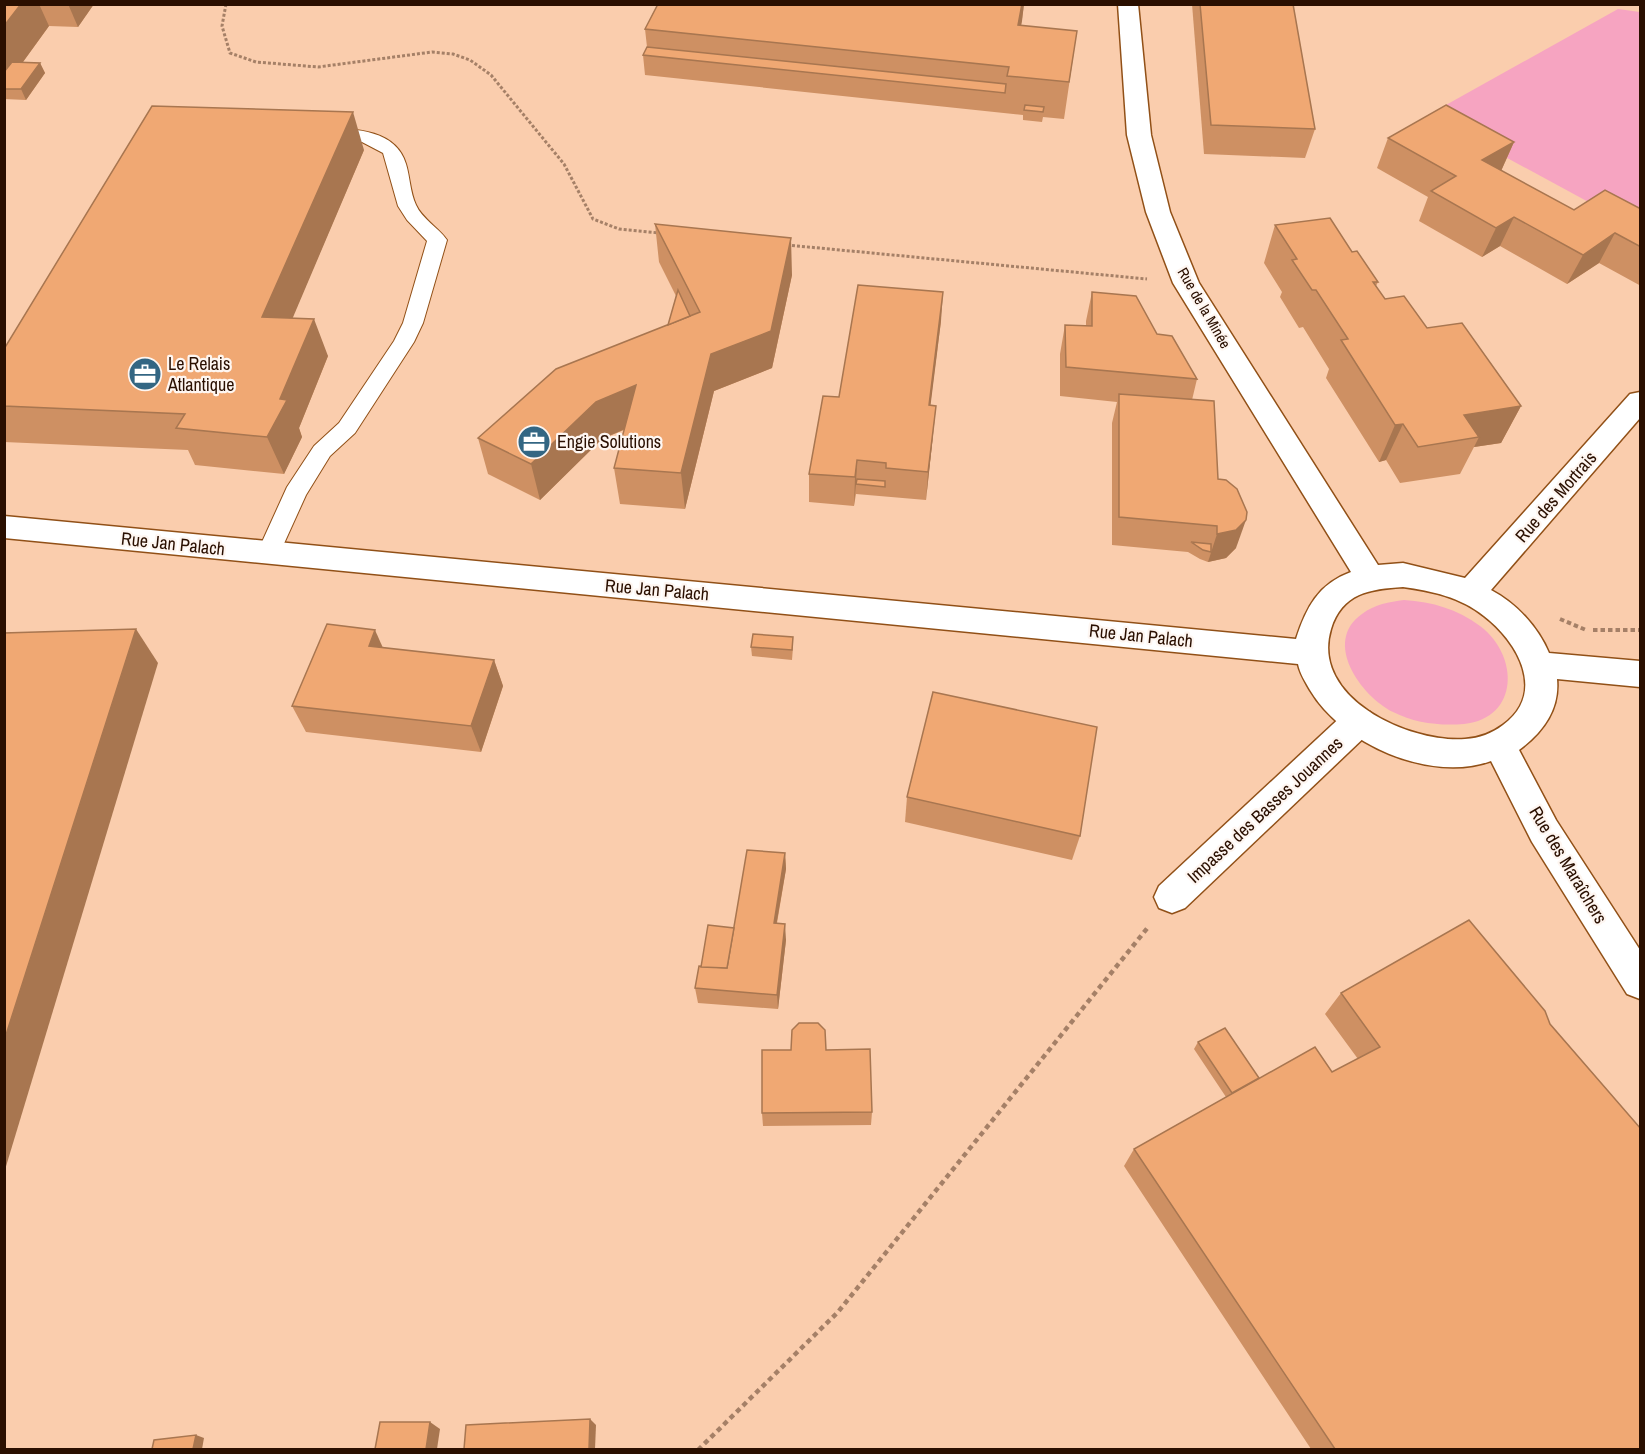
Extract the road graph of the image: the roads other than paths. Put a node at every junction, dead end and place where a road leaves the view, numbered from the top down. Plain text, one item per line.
1 (1128, 4) edge
2 (314, 133) edge
3 (1641, 401) edge
4 (4, 527) edge
5 (269, 553) junction
6 (1370, 578) junction
7 (1471, 592) junction
8 (1309, 653) junction
9 (1540, 665) junction
10 (1641, 674) edge
11 (1358, 722) junction
12 (1500, 746) junction
13 (1172, 897) road end
14 (1641, 982) edge

1 - 6 street, Rue de la Minée
2 - 5 lane
3 - 7 street, Rue des Mortrais
4 - 5 street, Rue Jan Palach
5 - 8 street, Rue Jan Palach
6 - 7 street
6 - 8 street
7 - 9 street
8 - 11 street
9 - 10 street
9 - 12 street
11 - 12 street
11 - 13 street, Impasse des Basses Jouannes
12 - 14 street, Rue des Maraîchers

